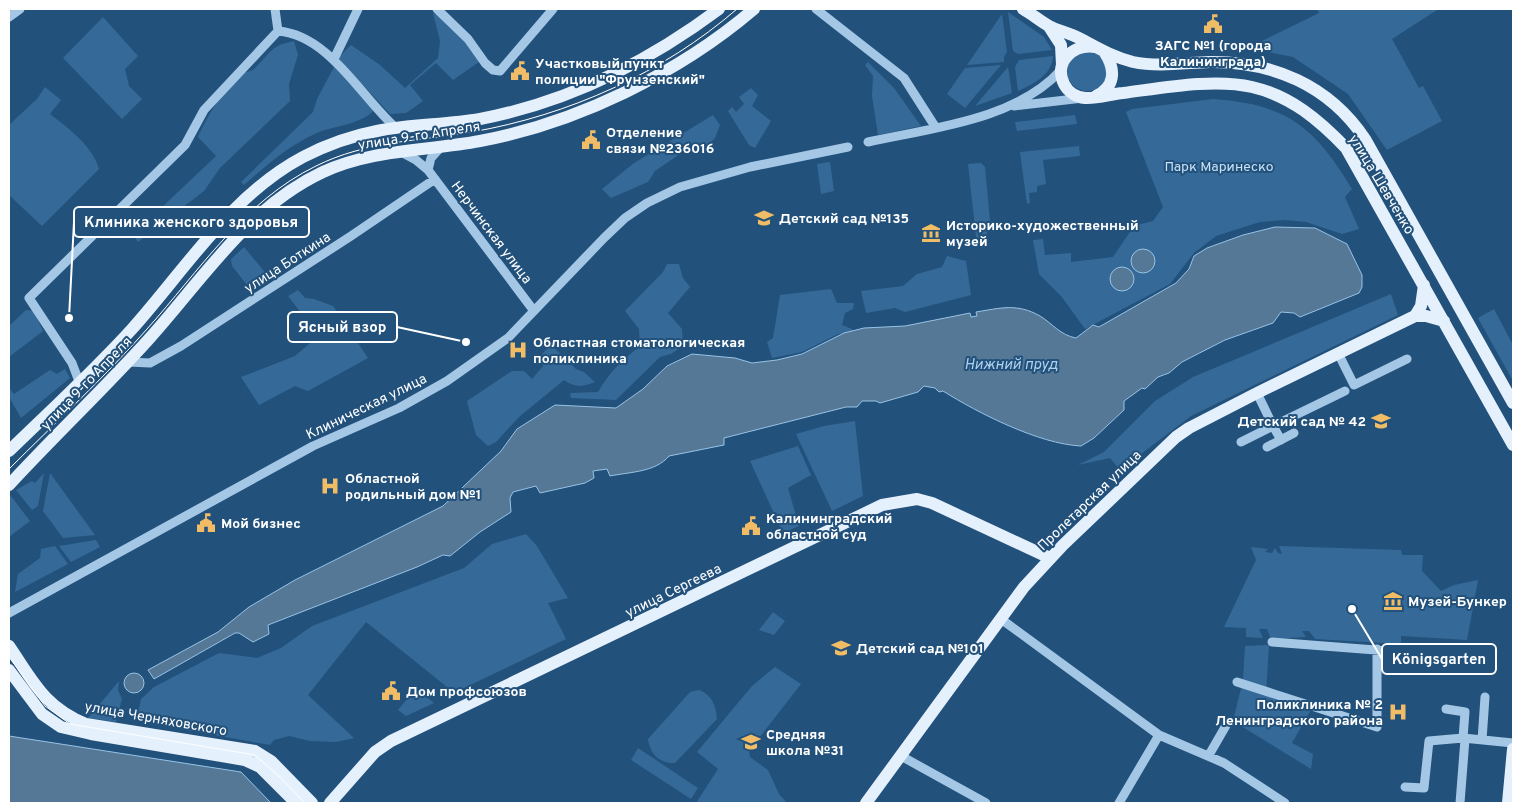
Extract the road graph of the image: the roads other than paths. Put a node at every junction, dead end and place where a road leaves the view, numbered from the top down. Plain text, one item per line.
1 (20, 9) edge
2 (275, 9) edge
3 (358, 9) edge
4 (437, 9) edge
5 (553, 9) edge
6 (719, 9) edge
7 (754, 9) edge
8 (816, 9) edge
9 (1024, 9) edge
10 (9, 17) edge
11 (1048, 26) junction
12 (278, 31) junction
13 (1100, 50) junction
14 (334, 60) junction
15 (1061, 67) junction
16 (1090, 97) junction
17 (1011, 106) junction
18 (379, 109) junction
19 (396, 128) junction
20 (936, 128) junction
21 (374, 132) junction
22 (868, 142) dead end
23 (442, 146) junction
24 (848, 147) dead end
25 (398, 151) junction
26 (428, 170) junction
27 (435, 179) junction
28 (1404, 206) junction
29 (1386, 217) junction
30 (1424, 285) junction
31 (534, 311) junction
32 (1415, 316) junction
33 (1444, 322) junction
34 (146, 343) junction
35 (1338, 354) junction
36 (1407, 359) dead end
37 (128, 362) junction
38 (72, 363) junction
39 (150, 363) junction
40 (98, 366) junction
41 (1499, 378) junction
42 (80, 384) junction
43 (1482, 388) junction
44 (1345, 391) dead end
45 (1257, 393) junction
46 (1513, 403) edge
47 (1273, 426) junction
48 (1294, 433) dead end
49 (1281, 440) junction
50 (1240, 442) dead end
51 (1513, 445) edge
52 (1267, 448) dead end
53 (9, 451) edge
54 (9, 485) edge
55 (1050, 558) junction
56 (9, 613) edge
57 (1001, 619) junction
58 (1272, 642) dead end
59 (9, 646) edge
60 (1377, 649) junction
61 (1479, 658) dead end
62 (9, 670) edge
63 (1237, 682) dead end
64 (1485, 697) dead end
65 (1446, 709) dead end
66 (1228, 722) dead end
67 (1159, 735) junction
68 (1464, 738) junction
69 (1482, 740) junction
70 (1513, 743) edge
71 (1513, 749) edge
72 (1513, 754) edge
73 (1209, 755) junction
74 (901, 756) junction
75 (1405, 787) dead end
76 (296, 803) edge
77 (312, 803) edge
78 (330, 803) edge
79 (866, 803) edge
80 (986, 803) edge
81 (1120, 803) edge
82 (1285, 803) edge
83 (1460, 803) edge
84 (1508, 803) edge

1 - 10 street
2 - 12 street
3 - 14 street
4 - 5 street
6 - 19 main road, улица 9-го Апреля
7 - 23 main road, улица 9-го Апреля
8 - 20 street
9 - 11 main road
11 - 13 main road
11 - 15 main road
12 - 14 street
12 - 38 street
13 - 15 main road, улица Шевченко
13 - 16 main road
13 - 28 main road, улица Шевченко
14 - 18 street
15 - 16 main road
15 - 17 street
16 - 17 street
16 - 29 main road, улица Шевченко
17 - 20 street
18 - 19 street
18 - 21 street
19 - 21 main road, улица 9-го Апреля
20 - 22 street
21 - 40 main road, улица 9-го Апреля
23 - 25 main road, улица 9-го Апреля
23 - 26 street
24 - 31 street, Клиническая улица
25 - 26 street, Нерчинская улица
25 - 34 main road, улица 9-го Апреля
26 - 27 street, Нерчинская улица
27 - 31 street, Нерчинская улица
27 - 39 street, улица Боткина
28 - 29 main road
28 - 41 main road, улица Шевченко
29 - 30 main road, улица Шевченко
30 - 32 main road
30 - 33 main road, улица Шевченко
31 - 56 street, Клиническая улица
32 - 33 main road
32 - 35 main road, Пролетарская улица
33 - 43 main road, улица Шевченко
34 - 37 main road, улица 9-го Апреля
34 - 39 street
35 - 36 street
35 - 45 main road, Пролетарская улица
37 - 39 street
37 - 54 main road, улица 9-го Апреля
38 - 40 street
38 - 42 street
40 - 42 main road, улица 9-го Апреля
41 - 43 main road
41 - 46 main road, улица Шевченко
42 - 53 main road, улица 9-го Апреля
43 - 51 main road, улица Шевченко
44 - 47 street
45 - 47 street
45 - 55 main road, Пролетарская улица
47 - 49 street
47 - 50 street
48 - 49 street
49 - 52 street
55 - 57 main road, Пролетарская улица
55 - 78 main road, улица Сергеева
57 - 67 street
57 - 74 main road, Пролетарская улица
58 - 60 street
59 - 77 main road, улица Черняховского
60 - 61 street
60 - 63 street
62 - 76 main road, улица Черняховского
64 - 69 street
65 - 68 street
66 - 73 street
67 - 73 street
67 - 81 street
68 - 69 street
68 - 75 street
68 - 83 street
69 - 70 street
71 - 72 main road
72 - 84 main road
73 - 82 street
74 - 79 main road, Пролетарская улица
74 - 80 street

